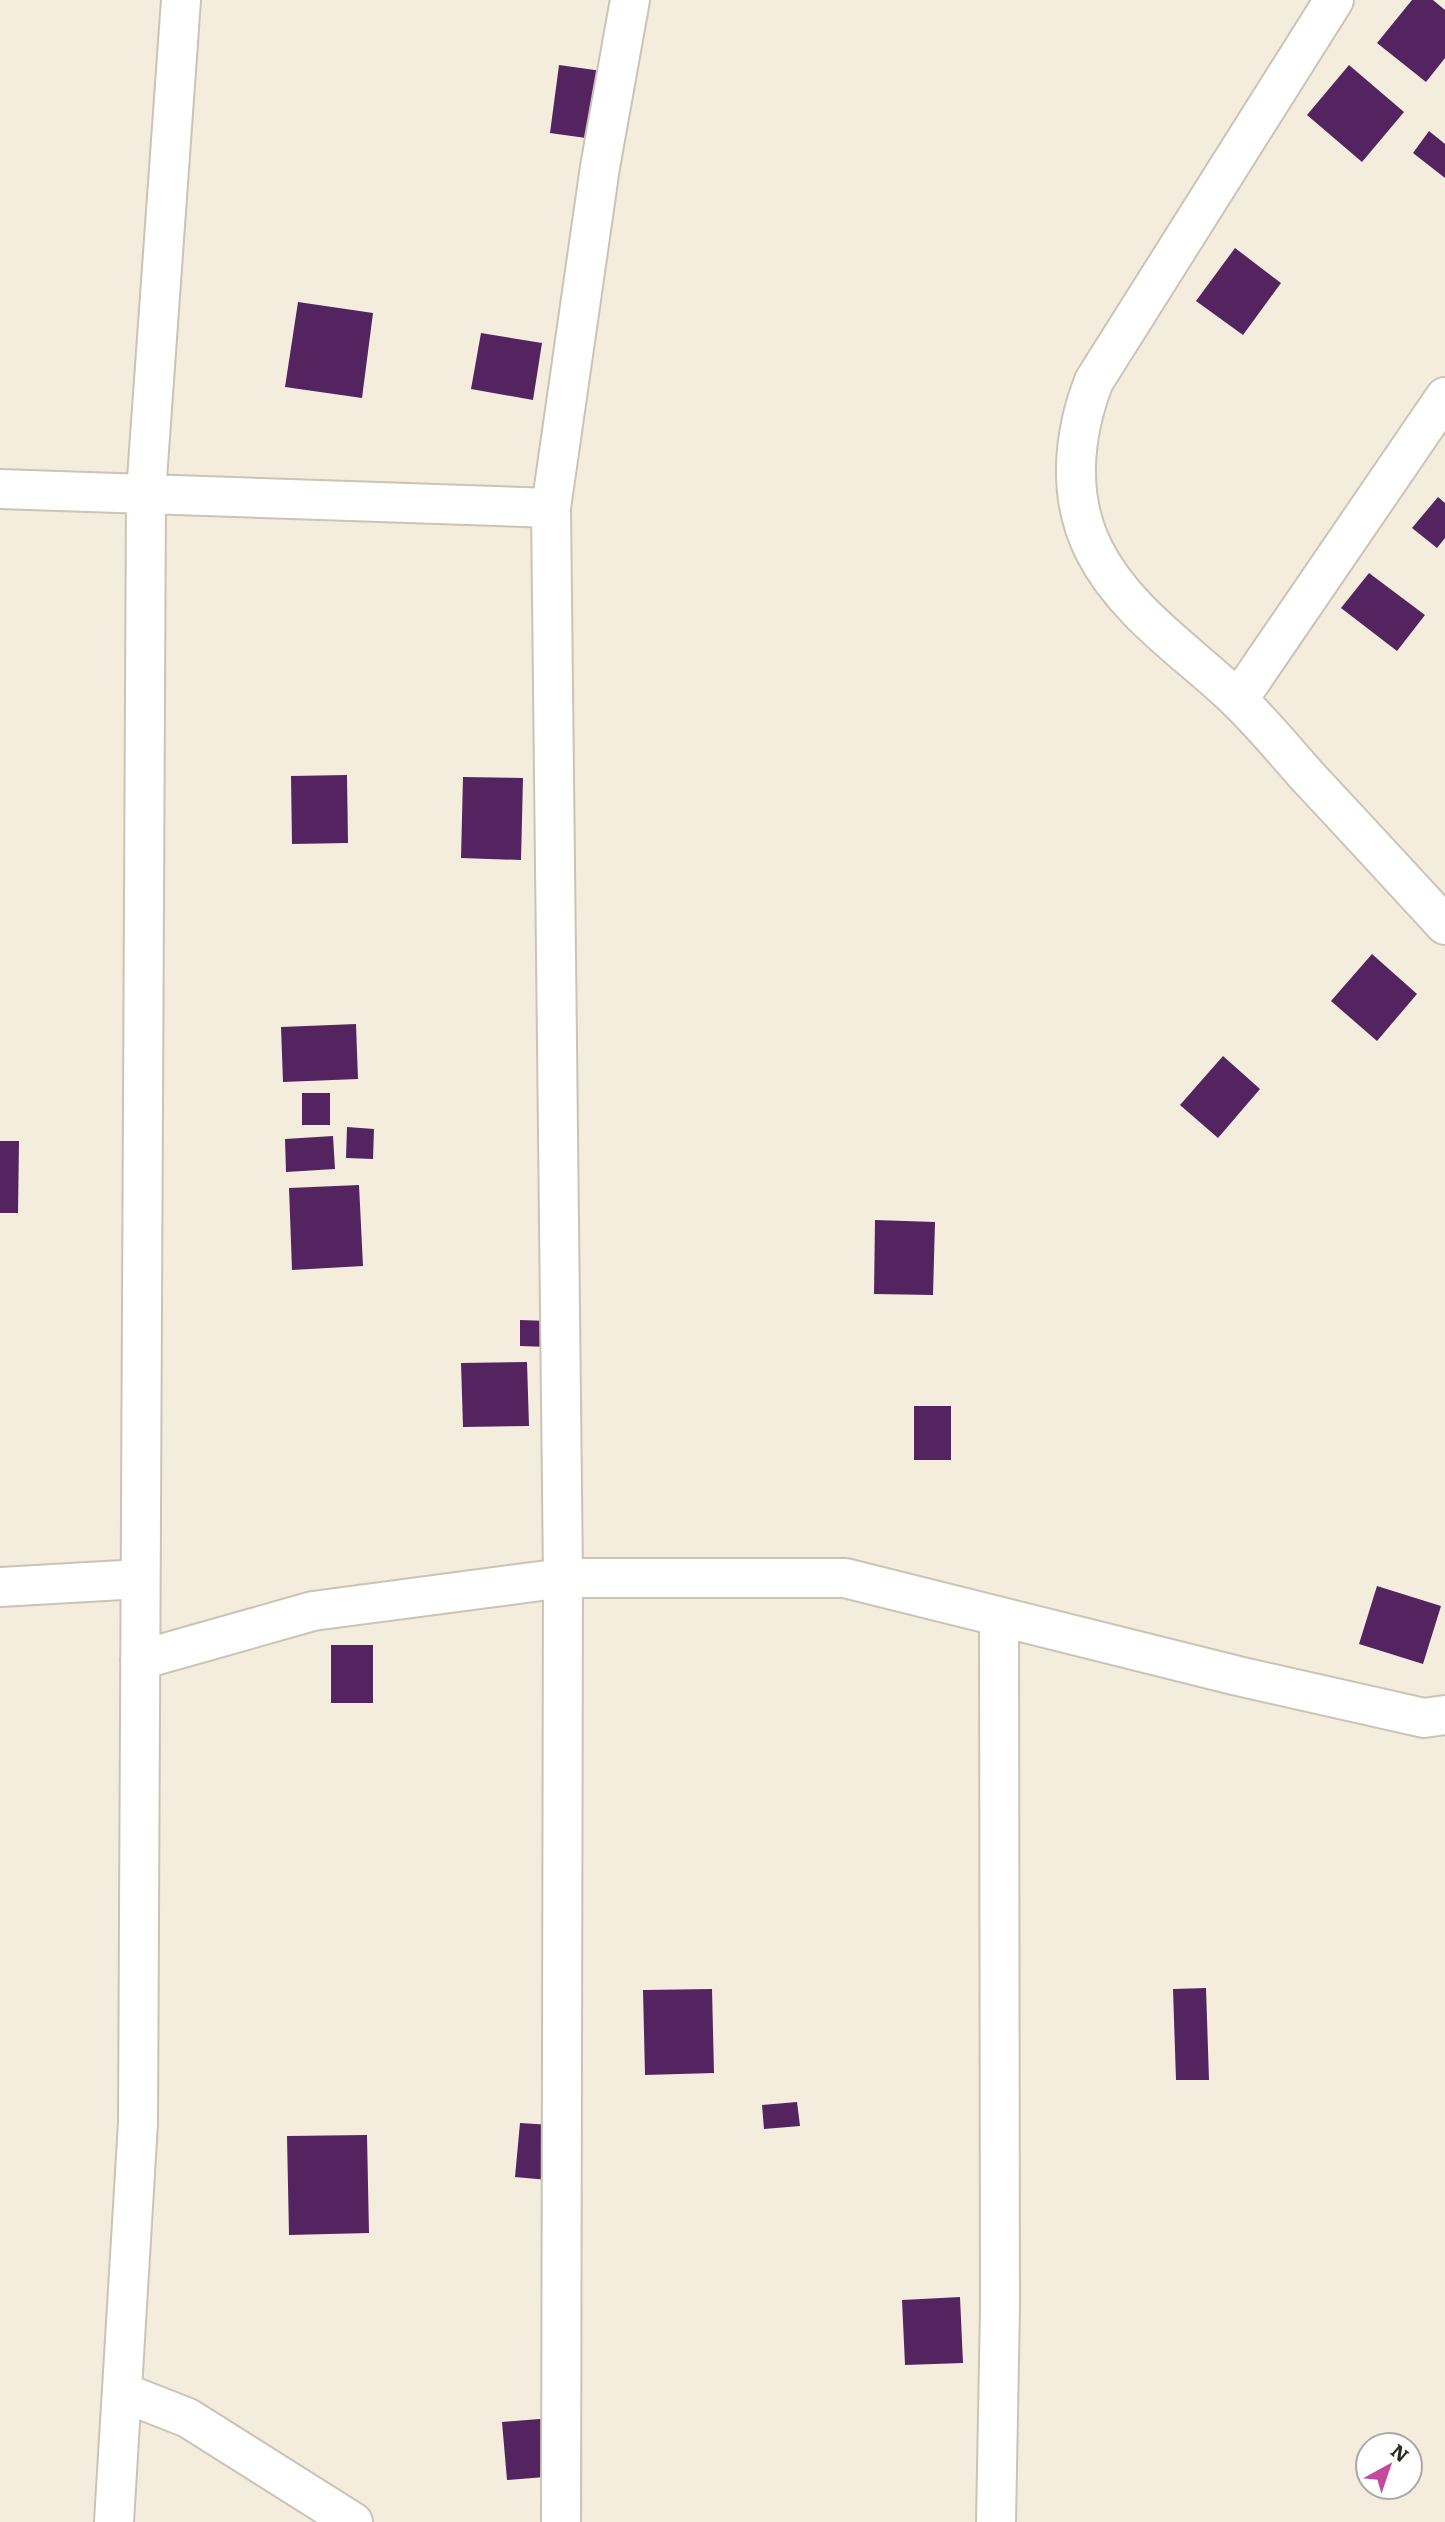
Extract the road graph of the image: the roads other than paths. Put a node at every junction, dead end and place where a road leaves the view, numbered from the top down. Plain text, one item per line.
1 (181, 0) edge
2 (630, 0) edge
3 (1334, 0) edge
4 (1445, 397) edge
5 (0, 489) edge
6 (146, 493) junction
7 (551, 508) junction
8 (1238, 700) junction
9 (1445, 925) edge
10 (563, 1578) junction
11 (140, 1579) junction
12 (0, 1587) edge
13 (999, 1617) junction
14 (140, 1660) junction
15 (1445, 1715) edge
16 (122, 2392) junction
17 (114, 2522) edge
18 (353, 2522) edge
19 (561, 2522) edge
20 (996, 2522) edge

1 - 6 street
2 - 7 street
3 - 8 street
4 - 8 street
5 - 6 street
6 - 7 street
6 - 11 street
7 - 10 street
8 - 9 street
10 - 13 street
10 - 14 street
10 - 19 street
11 - 12 street
11 - 14 street
13 - 15 street
13 - 20 street
14 - 16 street
16 - 17 street
16 - 18 street

